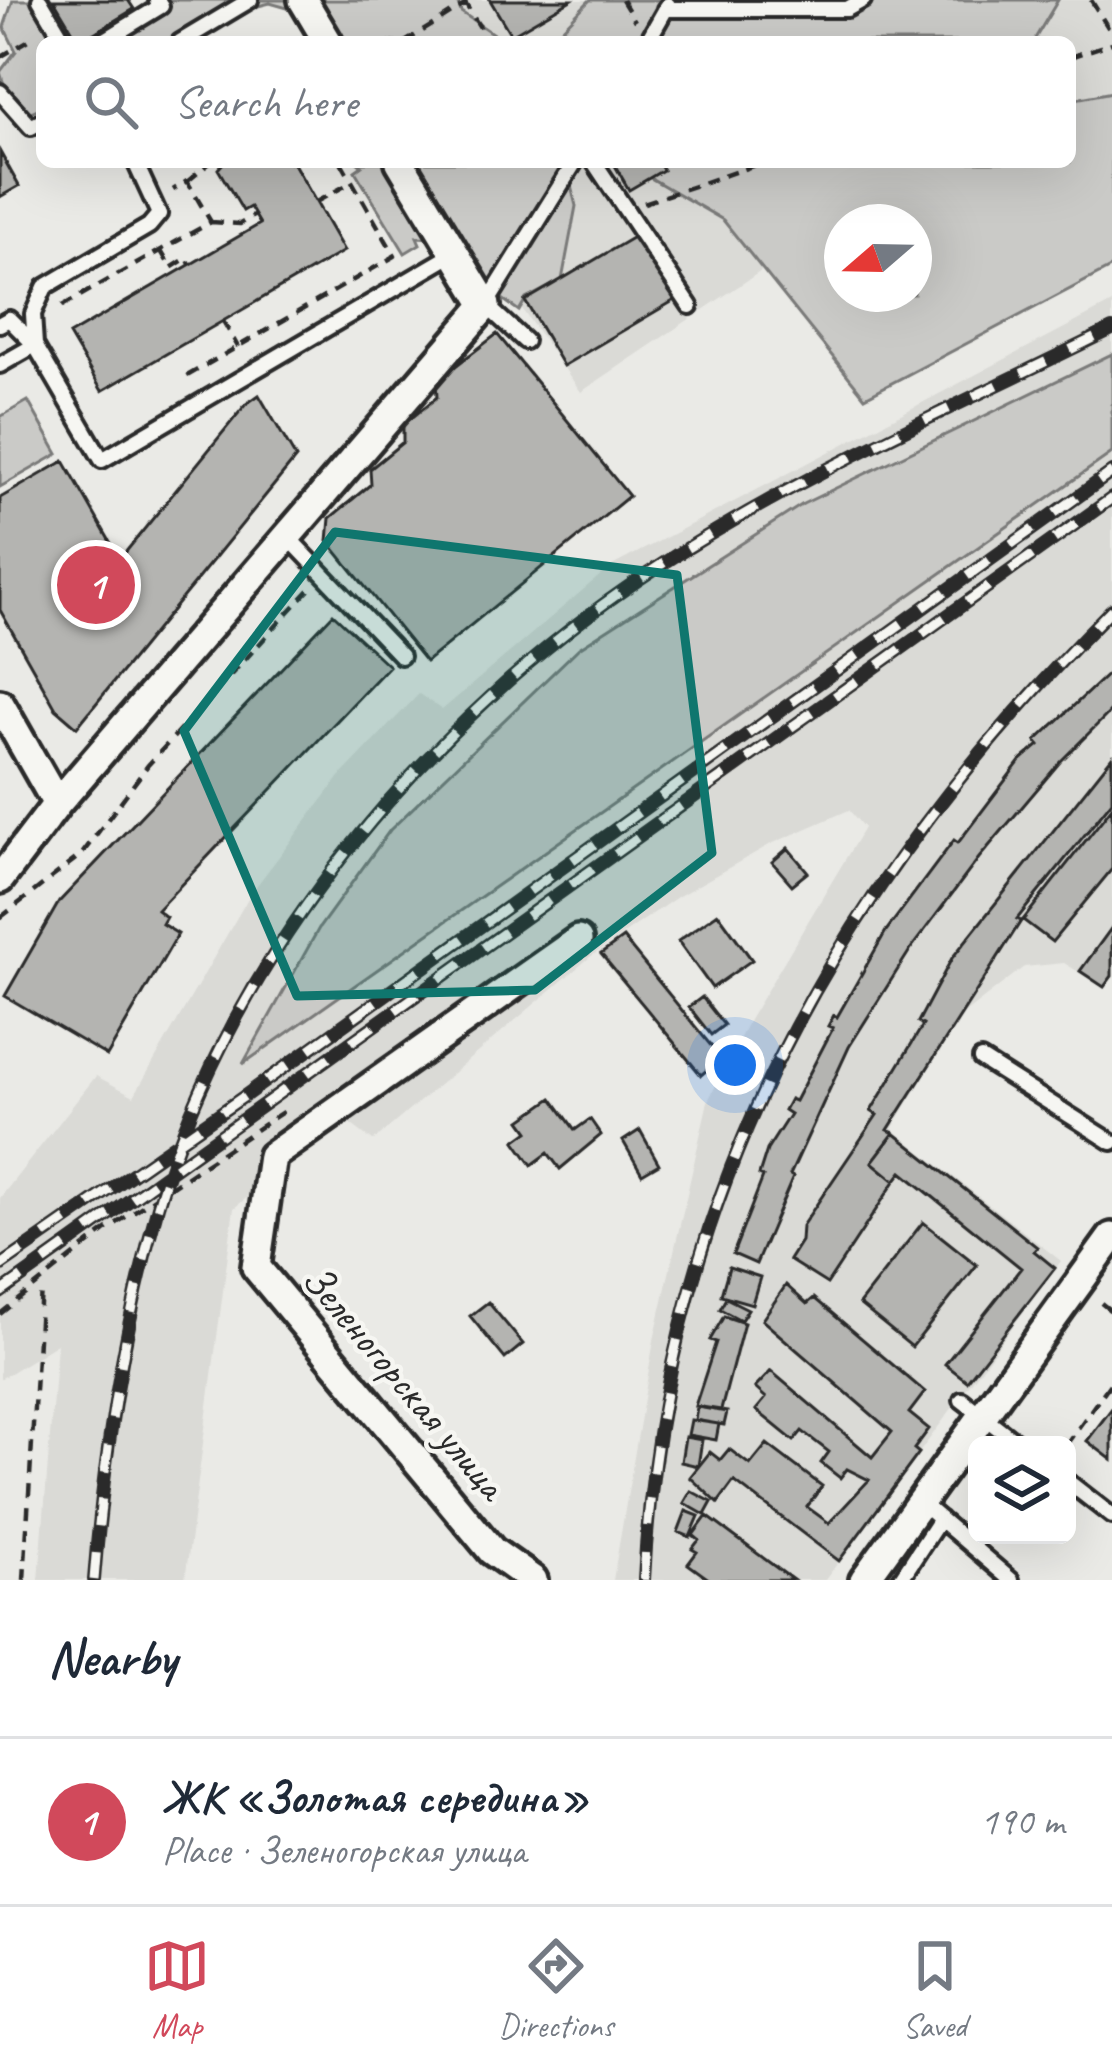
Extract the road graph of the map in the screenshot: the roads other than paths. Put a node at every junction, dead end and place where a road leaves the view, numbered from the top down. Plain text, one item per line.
1 (40, 0) edge
2 (157, 0) edge
3 (250, 0) edge
4 (303, 0) edge
5 (863, 0) edge
6 (668, 5) edge
7 (61, 36) edge
8 (112, 36) edge
9 (190, 36) edge
10 (324, 36) edge
11 (650, 36) edge
12 (0, 92) edge
13 (36, 125) edge
14 (138, 168) edge
15 (404, 168) edge
16 (571, 168) edge
17 (598, 168) edge
18 (455, 253) junction
19 (486, 305) junction
20 (690, 306) dead end
21 (0, 324) edge
22 (525, 341) dead end
23 (35, 345) junction
24 (0, 365) edge
25 (280, 546) junction
26 (400, 656) dead end
27 (0, 704) edge
28 (57, 804) junction
29 (0, 879) edge
30 (578, 940) dead end
31 (981, 1059) dead end
32 (1112, 1142) edge
33 (1112, 1237) edge
34 (972, 1408) junction
35 (1008, 1436) edge
36 (1076, 1488) edge
37 (930, 1511) junction
38 (1112, 1516) edge
39 (1013, 1579) edge
40 (533, 1580) edge
41 (864, 1580) edge
42 (900, 1580) edge

1 - 7 lane
2 - 8 lane
3 - 9 lane
4 - 10 street
5 - 6 lane
6 - 11 lane
12 - 13 lane
14 - 23 lane
15 - 18 street
16 - 19 lane
17 - 20 lane
18 - 19 street
18 - 23 lane
19 - 22 lane
19 - 25 street
21 - 23 lane
23 - 24 lane
25 - 26 lane
25 - 28 street
27 - 28 street
28 - 29 street
30 - 40 street, Зеленогорская улица
31 - 32 lane
33 - 34 street
34 - 35 lane
34 - 37 street
36 - 38 lane
37 - 39 lane
37 - 41 street
37 - 42 lane

